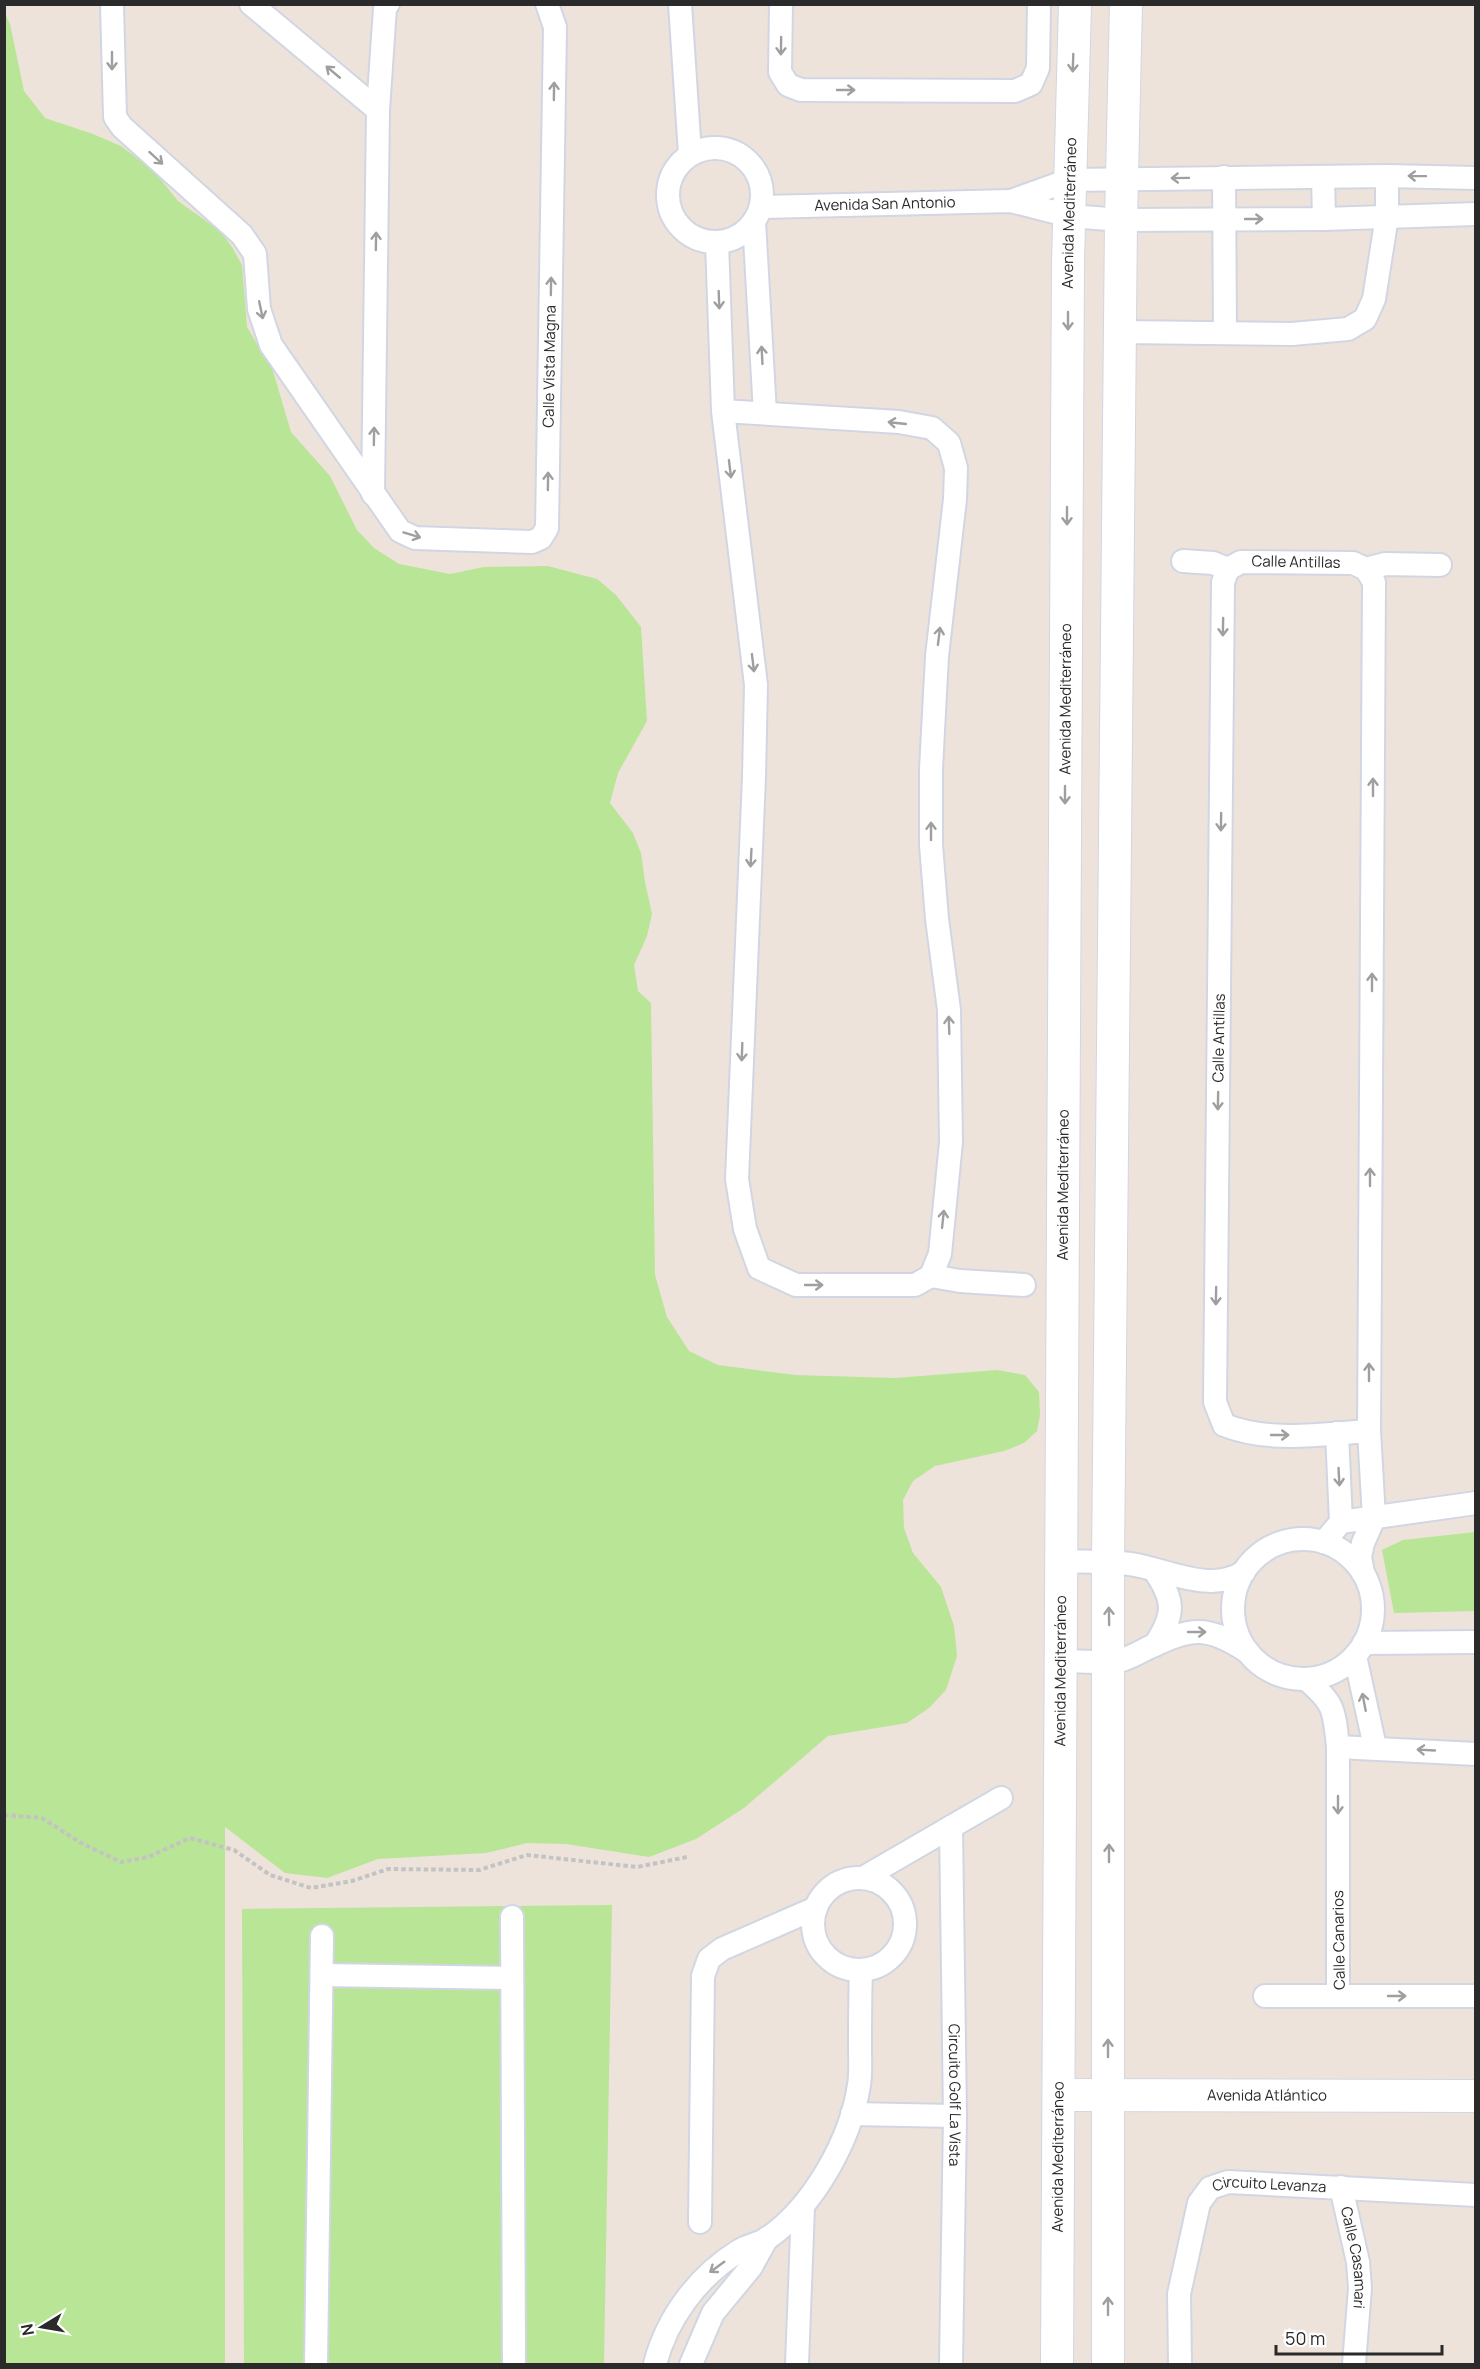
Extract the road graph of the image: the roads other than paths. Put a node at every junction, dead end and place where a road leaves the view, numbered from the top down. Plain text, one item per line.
1 (112, 4) edge
2 (251, 4) edge
3 (388, 4) edge
4 (547, 4) edge
5 (680, 4) edge
6 (781, 4) edge
7 (1039, 4) edge
8 (1075, 4) edge
9 (1126, 4) edge
10 (378, 110) junction
11 (690, 154) junction
12 (1387, 176) junction
13 (1224, 177) junction
14 (1323, 177) junction
15 (1476, 178) edge
16 (1069, 180) junction
17 (1122, 180) junction
18 (1011, 201) junction
19 (758, 214) junction
20 (1476, 214) edge
21 (1070, 216) junction
22 (1387, 216) junction
23 (1324, 219) junction
24 (1121, 220) junction
25 (1223, 220) junction
26 (717, 242) junction
27 (1120, 332) junction
28 (1225, 333) junction
29 (723, 411) junction
30 (765, 413) junction
31 (373, 495) junction
32 (1184, 561) dead end
33 (1440, 565) dead end
34 (1228, 569) junction
35 (1366, 569) junction
36 (931, 1276) junction
37 (1024, 1285) dead end
38 (1369, 1431) junction
39 (1337, 1433) junction
40 (1476, 1503) edge
41 (1374, 1518) junction
42 (1341, 1522) junction
43 (1324, 1542) junction
44 (1060, 1561) junction
45 (1108, 1563) junction
46 (1154, 1570) junction
47 (1244, 1572) junction
48 (1363, 1573) junction
49 (1476, 1642) edge
50 (1155, 1645) junction
51 (1360, 1650) junction
52 (1248, 1652) junction
53 (1061, 1660) junction
54 (1110, 1662) junction
55 (1307, 1680) junction
56 (1338, 1746) junction
57 (1375, 1747) junction
58 (1476, 1754) edge
59 (1001, 1798) dead end
60 (951, 1827) junction
61 (863, 1878) junction
62 (816, 1908) junction
63 (512, 1917) dead end
64 (322, 1936) dead end
65 (861, 1971) junction
66 (322, 1975) junction
67 (512, 1978) junction
68 (1265, 1996) dead end
69 (1338, 1996) junction
70 (1476, 1996) edge
71 (1059, 2095) junction
72 (1108, 2095) junction
73 (1476, 2096) edge
74 (852, 2114) junction
75 (955, 2116) junction
76 (1341, 2187) junction
77 (1476, 2194) edge
78 (803, 2207) junction
79 (700, 2222) dead end
80 (767, 2238) junction
81 (316, 2364) edge
82 (514, 2364) edge
83 (655, 2364) edge
84 (691, 2364) edge
85 (797, 2364) edge
86 (951, 2364) edge
87 (1057, 2364) edge
88 (1108, 2364) edge
89 (1180, 2364) edge
90 (1354, 2364) edge

1 -> 31 street, Calle Vista Magna
10 -> 2 street
3 - 10 street
31 -> 4 street, Calle Vista Magna
5 - 11 street
6 -> 7 street
8 -> 16 street, Avenida Mediterráneo
9 - 17 street
31 -> 10 street
11 - 19 street
11 - 26 street
12 - 14 street, Avenida San Antonio
15 -> 12 street, Avenida San Antonio
12 - 22 street
13 - 14 street, Avenida San Antonio
13 -> 17 street, Avenida San Antonio
13 - 25 street
14 - 23 street
16 - 17 street, Avenida San Antonio
16 - 18 street, Avenida San Antonio
16 - 21 street, Avenida Mediterráneo
17 - 24 street
18 - 19 street, Avenida San Antonio
18 - 21 street, Avenida San Antonio
19 - 26 street
30 -> 19 street
20 - 22 street, Avenida San Antonio
21 - 24 street, Avenida San Antonio
21 -> 44 street, Avenida Mediterráneo
22 - 23 street, Avenida San Antonio
22 - 28 street
25 -> 23 street, Avenida San Antonio
24 - 25 street, Avenida San Antonio
24 - 27 street
25 - 28 street
26 -> 29 street
27 - 28 street
27 - 45 street
29 - 30 street
29 -> 36 street
36 -> 30 street
32 - 34 street
33 - 35 street
34 - 35 street, Calle Antillas
34 -> 39 street, Calle Antillas
38 -> 35 street
36 - 37 street
38 - 39 street, Calle Antillas
38 - 41 street
39 -> 42 street
40 - 41 street
41 - 42 street
41 - 48 street
42 - 43 street
43 - 47 street
43 - 48 street
44 - 45 street
44 - 53 street, Avenida Mediterráneo
45 - 46 street
54 -> 45 street
46 - 47 street
46 - 50 street
47 - 52 street
48 - 51 street
49 - 51 street
50 -> 52 street
50 - 54 street
51 - 55 street
57 -> 51 street
52 - 55 street
53 - 54 street
53 - 71 street, Avenida Mediterráneo
72 -> 54 street
55 - 56 street, Calle Canarios
56 - 57 street
56 -> 69 street, Calle Canarios
58 -> 57 street
59 - 60 street
60 - 61 street
60 - 75 street, Circuito Golf La Vista
61 - 62 street
61 - 65 street
62 - 65 street
62 - 79 street
63 - 67 street
64 - 66 street
65 - 74 street
66 - 67 street
66 - 81 street
67 - 82 street
68 - 69 street
69 -> 70 street, Calle Canarios
71 - 72 street, Avenida Atlántico
71 - 87 street, Avenida Mediterráneo
72 - 73 street, Avenida Atlántico
88 -> 72 street
74 - 75 street
74 - 78 street
75 - 86 street, Circuito Golf La Vista
76 - 77 street, Circuito Levanza
76 - 89 street, Circuito Levanza
76 - 90 street, Calle Casamari
78 - 80 street
78 - 85 street
80 -> 83 street
80 - 84 street

